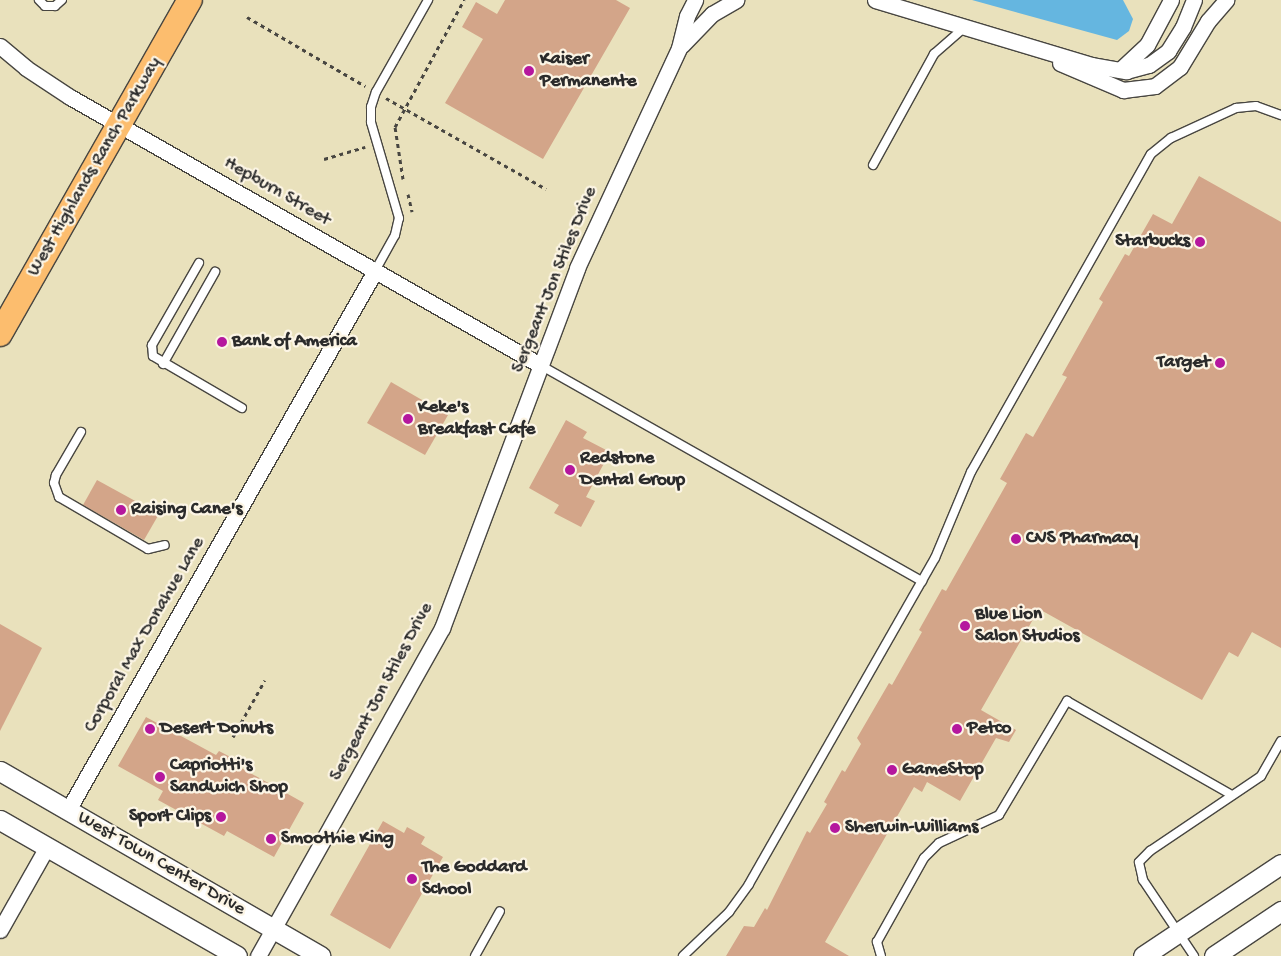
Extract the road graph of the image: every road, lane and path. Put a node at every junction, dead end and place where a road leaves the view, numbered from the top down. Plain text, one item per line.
1 (39, 0) edge
2 (62, 0) edge
3 (190, 0) edge
4 (428, 0) edge
5 (464, 0) edge
6 (695, 0) edge
7 (736, 0) edge
8 (875, 0) edge
9 (1171, 0) edge
10 (1194, 0) edge
11 (1226, 0) edge
12 (247, 18) dead end
13 (965, 27) junction
14 (1018, 43) junction
15 (0, 46) edge
16 (679, 48) junction
17 (1120, 70) junction
18 (376, 92) junction
19 (405, 108) junction
20 (1281, 115) edge
21 (119, 125) junction
22 (396, 137) junction
23 (378, 143) junction
24 (324, 159) dead end
25 (873, 164) dead end
26 (546, 189) dead end
27 (411, 217) dead end
28 (199, 263) dead end
29 (375, 271) junction
30 (215, 272) dead end
31 (0, 334) edge
32 (163, 364) junction
33 (540, 365) junction
34 (242, 408) dead end
35 (81, 432) dead end
36 (165, 545) dead end
37 (922, 581) junction
38 (265, 680) dead end
39 (233, 737) dead end
40 (1281, 741) edge
41 (0, 771) edge
42 (1232, 795) junction
43 (68, 810) junction
44 (0, 820) edge
45 (47, 847) junction
46 (1281, 864) edge
47 (500, 911) dead end
48 (1281, 911) edge
49 (273, 928) junction
50 (0, 930) edge
51 (1178, 933) junction
52 (237, 956) edge
53 (258, 956) edge
54 (322, 956) edge
55 (475, 956) edge
56 (683, 956) edge
57 (882, 956) edge
58 (1143, 956) edge
59 (1194, 956) edge
60 (1214, 956) edge

1 - 2 lane
3 - 21 main road, West Highlands Ranch Parkway
4 - 18 lane
5 - 19 path
6 - 16 street, Sergeant Jon Stiles Drive
7 - 16 street, Sergeant Jon Stiles Drive
8 - 13 street
9 - 17 street
10 - 17 street
11 - 14 street
12 - 18 path
13 - 14 street
13 - 25 lane
14 - 17 street
15 - 21 street, Hepburn Street
16 - 33 street, Sergeant Jon Stiles Drive
18 - 19 path
18 - 23 lane
19 - 22 path
19 - 26 path
20 - 37 lane
21 - 29 street, Hepburn Street
21 - 31 main road, West Highlands Ranch Parkway
22 - 23 path
22 - 27 path
23 - 24 path
23 - 29 lane
28 - 32 lane
29 - 33 street, Hepburn Street
29 - 43 street, Corporal Max Donahue Lane
30 - 32 lane
32 - 34 lane
33 - 37 lane
33 - 49 street, Sergeant Jon Stiles Drive
35 - 36 lane
37 - 56 lane
38 - 39 path
40 - 42 lane
41 - 43 street, West Town Center Drive
42 - 51 lane
42 - 57 lane
43 - 49 street, West Town Center Drive
44 - 45 street
45 - 50 street
45 - 52 street
46 - 51 street
47 - 55 lane
48 - 60 street
49 - 53 street, Sergeant Jon Stiles Drive
49 - 54 street, West Town Center Drive
51 - 58 street
51 - 59 lane

